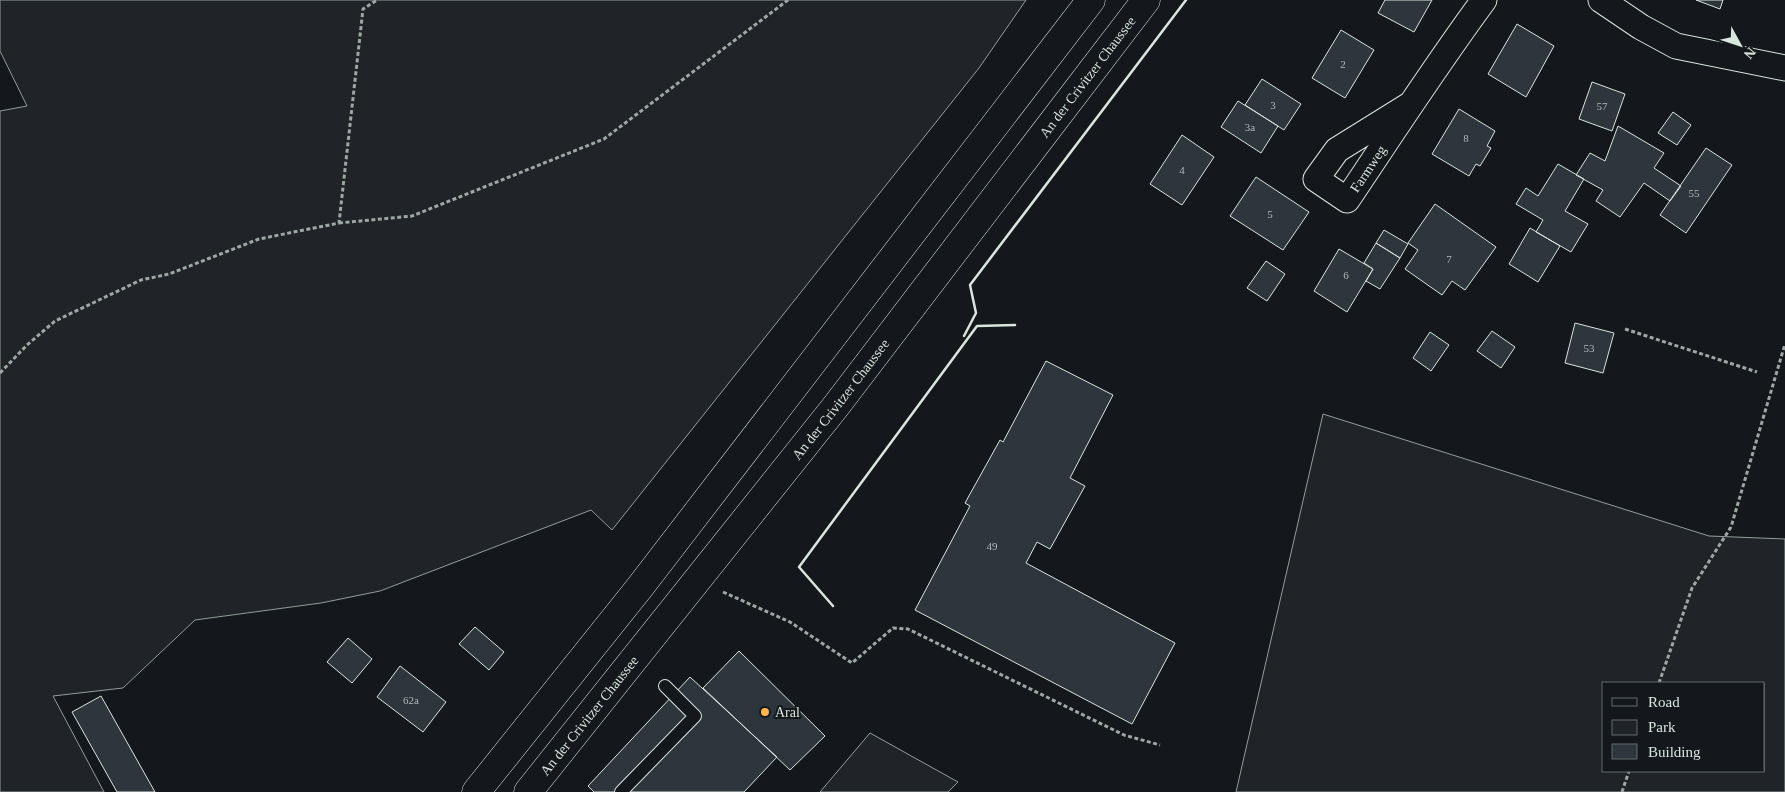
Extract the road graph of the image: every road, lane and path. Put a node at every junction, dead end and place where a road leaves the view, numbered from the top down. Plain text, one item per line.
1 (377, 0) edge
2 (788, 0) edge
3 (1091, 0) edge
4 (1146, 0) edge
5 (1484, 0) edge
6 (1601, 0) edge
7 (1785, 68) edge
8 (1411, 104) dead end
9 (339, 223) junction
10 (1625, 329) dead end
11 (1785, 344) edge
12 (1757, 372) dead end
13 (0, 373) edge
14 (719, 589) dead end
15 (1659, 682) edge
16 (665, 686) dead end
17 (1160, 746) dead end
18 (1629, 772) edge
19 (476, 792) edge
20 (528, 792) edge
21 (621, 792) edge
22 (1622, 792) edge

1 - 9 path
2 - 9 path
3 - 19 main road
4 - 20 main road, An der Crivitzer Chaussee
5 - 8 street
6 - 7 street
9 - 13 path
10 - 12 path
11 - 15 path
14 - 17 path
16 - 21 lane
18 - 22 path

